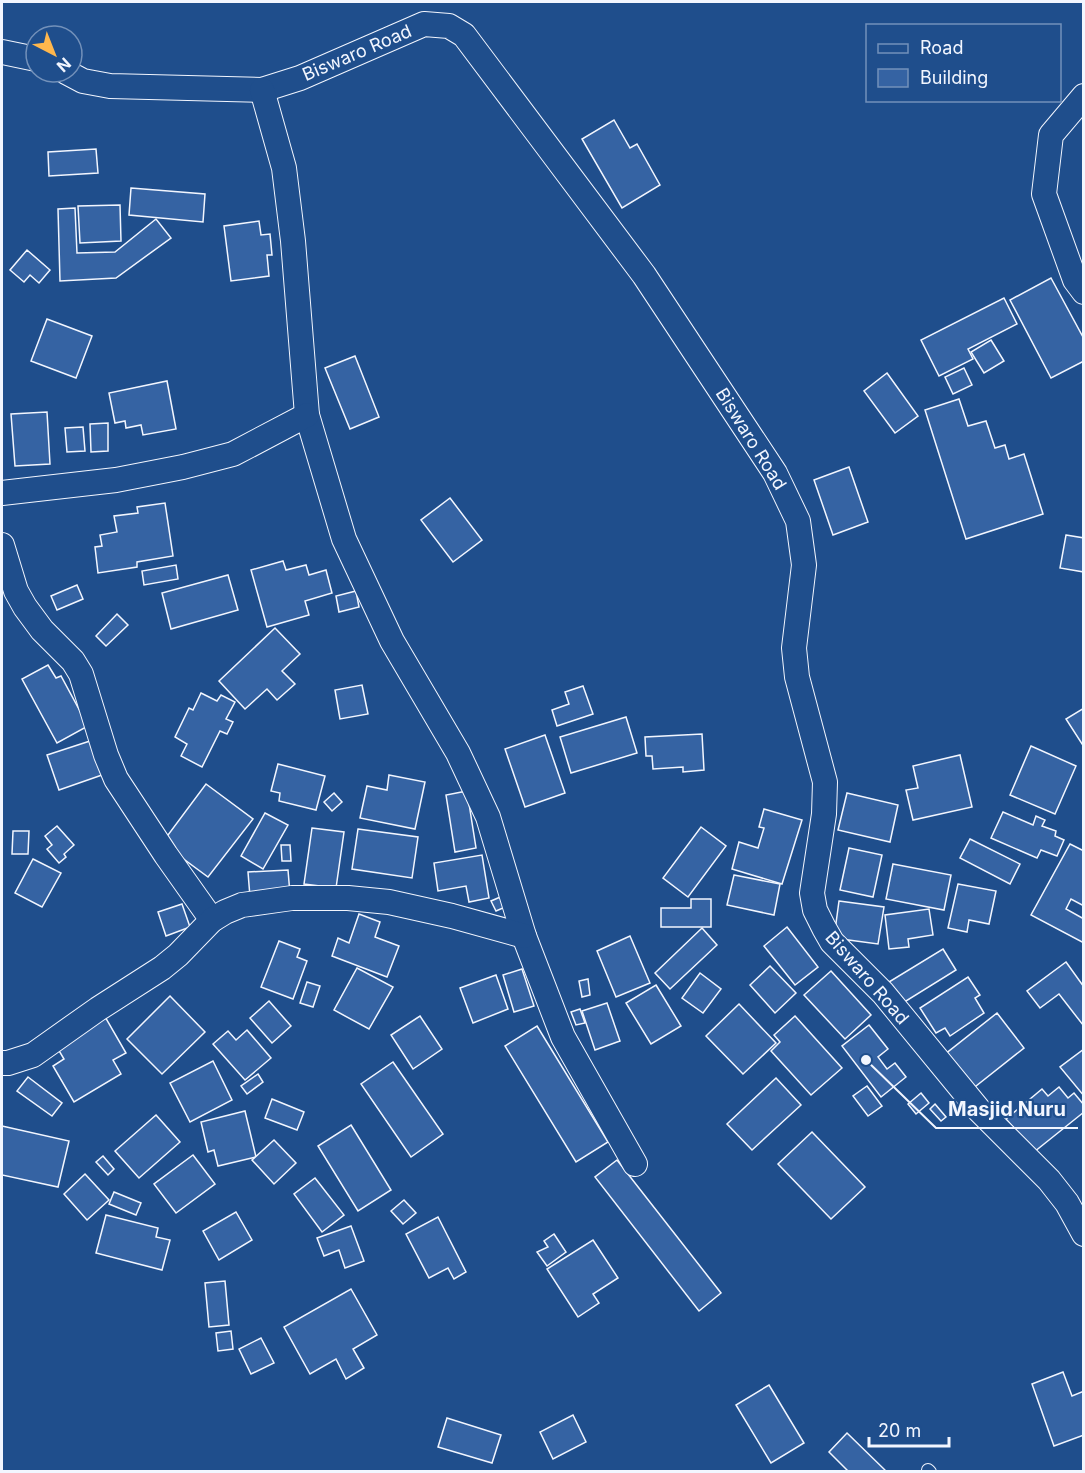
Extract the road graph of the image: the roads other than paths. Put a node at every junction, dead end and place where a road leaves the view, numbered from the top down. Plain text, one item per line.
1 (2, 52) edge
2 (24, 57) edge
3 (84, 81) edge
4 (262, 90) junction
5 (1083, 96) edge
6 (1083, 292) edge
7 (307, 415) junction
8 (2, 493) edge
9 (2, 545) edge
10 (212, 920) junction
11 (524, 936) junction
12 (2, 1063) edge
13 (635, 1164) dead end
14 (1083, 1234) edge

1 - 2 street
3 - 4 street, Biswaro Road
4 - 7 street
4 - 14 street, Biswaro Road
5 - 6 street
7 - 8 street
7 - 11 street
9 - 10 street
10 - 11 street
10 - 12 street
11 - 13 street

